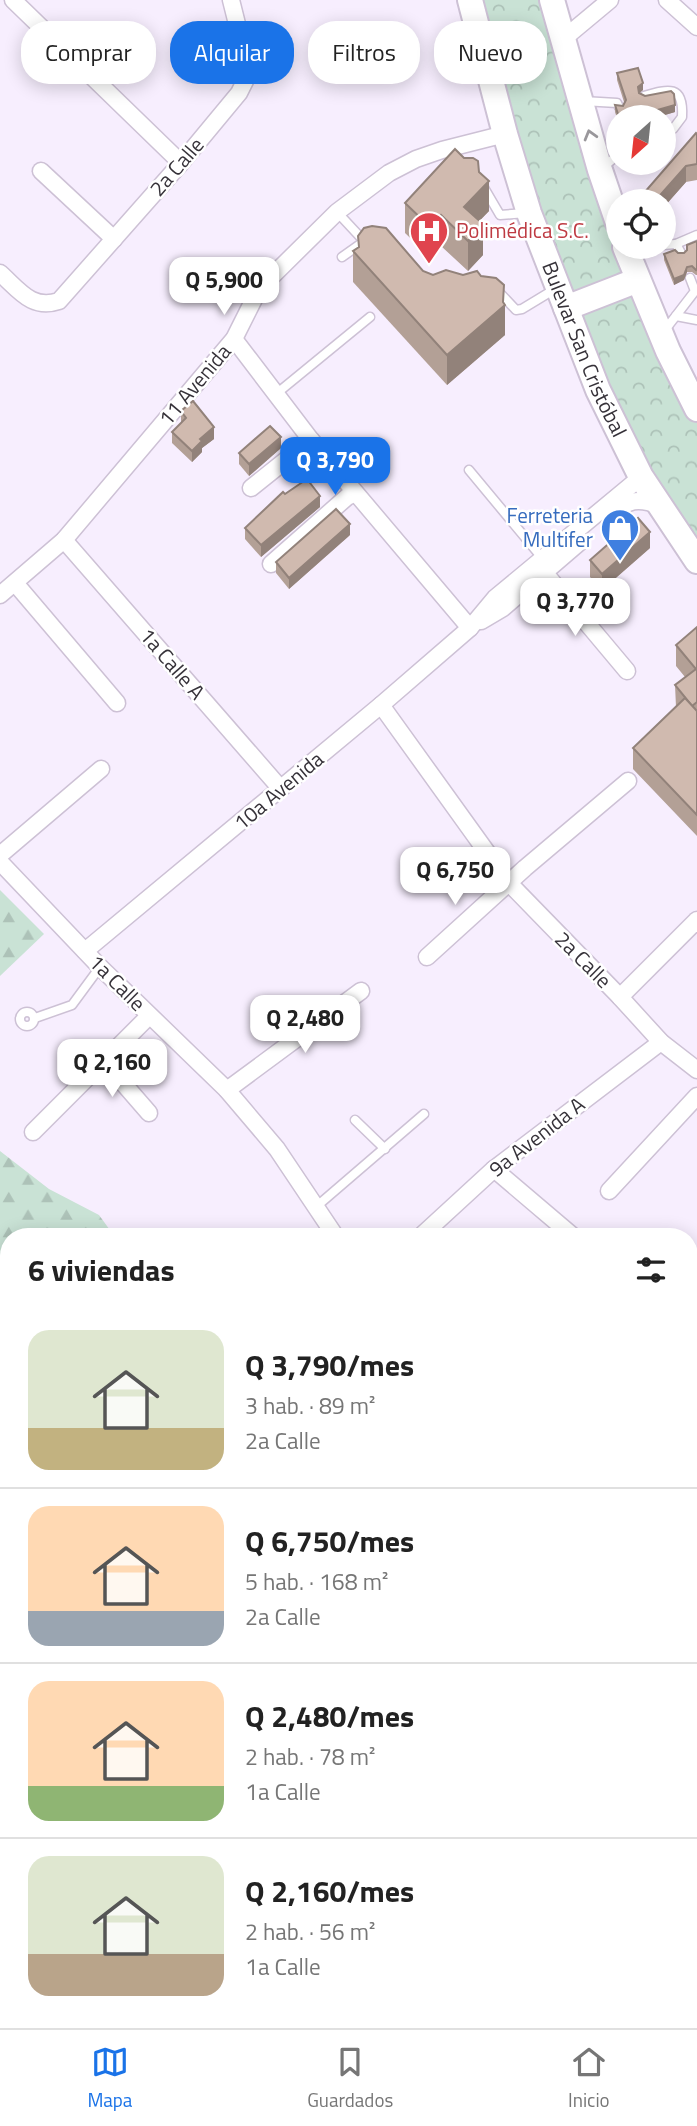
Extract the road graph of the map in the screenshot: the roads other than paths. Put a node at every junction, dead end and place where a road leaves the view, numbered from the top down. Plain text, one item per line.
1 (231, 0) edge
2 (470, 0) edge
3 (552, 0) edge
4 (610, 0) edge
5 (667, 0) edge
6 (16, 2) edge
7 (697, 27) edge
8 (562, 40) junction
9 (644, 96) edge
10 (580, 101) junction
11 (619, 104) edge
12 (676, 125) edge
13 (505, 134) junction
14 (606, 157) edge
15 (181, 163) junction
16 (41, 171) dead end
17 (474, 182) edge
18 (337, 212) junction
19 (529, 213) junction
20 (373, 235) edge
21 (697, 235) edge
22 (114, 239) junction
23 (364, 241) junction
24 (676, 244) joint
25 (681, 253) edge
26 (342, 257) dead end
27 (630, 259) edge
28 (0, 274) edge
29 (690, 278) dead end
30 (638, 280) junction
31 (487, 286) edge
32 (696, 290) edge
33 (561, 298) junction
34 (676, 316) junction
35 (370, 317) dead end
36 (697, 320) edge
37 (661, 336) junction
38 (234, 339) junction
39 (276, 394) junction
40 (695, 397) edge
41 (311, 440) junction
42 (468, 470) dead end
43 (641, 477) junction
44 (251, 488) dead end
45 (355, 493) junction
46 (660, 506) junction
47 (64, 540) junction
48 (697, 561) edge
49 (271, 564) dead end
50 (544, 566) junction
51 (15, 583) junction
52 (0, 595) edge
53 (470, 628) junction
54 (627, 671) dead end
55 (117, 703) dead end
56 (381, 705) junction
57 (101, 769) dead end
58 (628, 780) dead end
59 (281, 789) junction
60 (0, 855) edge
61 (0, 862) edge
62 (509, 883) junction
63 (697, 920) edge
64 (85, 951) junction
65 (427, 957) dead end
66 (100, 967) junction
67 (361, 991) dead end
68 (620, 997) junction
69 (149, 1016) junction
70 (35, 1018) dead end
71 (660, 1042) junction
72 (103, 1060) junction
73 (697, 1070) edge
74 (227, 1090) junction
75 (697, 1096) edge
76 (149, 1113) dead end
77 (424, 1114) dead end
78 (355, 1119) dead end
79 (33, 1132) dead end
80 (385, 1149) junction
81 (494, 1169) junction
82 (609, 1191) dead end
83 (317, 1206) junction
84 (327, 1228) edge
85 (430, 1228) edge
86 (563, 1228) edge

1 - 15 street, 2a Calle
2 - 13 main road, Bulevar San Cristóbal
3 - 8 main road
4 - 8 street
5 - 7 street
6 - 15 street
8 - 10 main road
9 - 12 lane
10 - 11 lane
14 -> 10 main road
13 - 18 street, 11 Avenida
13 - 19 main road, Bulevar San Cristóbal
15 - 22 street, 2a Calle
16 - 22 street
17 - 19 lane
18 - 23 lane
18 - 38 street, 11 Avenida
19 - 33 main road, Bulevar San Cristóbal
20 - 23 lane
21 - 24 lane
22 - 28 street, 2a Calle
23 - 26 lane
24 - 25 lane
27 - 30 main road
29 - 32 lane
30 - 33 main road
30 - 37 main road
31 - 33 lane
32 - 34 lane
33 - 43 main road, Bulevar San Cristóbal
34 - 36 lane
34 - 37 lane
35 - 39 lane
37 - 40 main road
38 - 39 street
38 - 47 street, 11 Avenida
39 - 41 street
41 - 44 street
41 - 45 street
42 - 50 lane
43 - 46 main road, Bulevar San Cristóbal
43 - 50 street, 10a Avenida
45 - 49 street
45 - 53 street
46 - 48 main road, Bulevar San Cristóbal
46 - 50 street, 10a Avenida
47 - 51 street, 11 Avenida
47 - 59 street, 1a Calle A
50 - 53 street, 10a Avenida
50 - 54 street
51 - 52 street, 11 Avenida
51 - 55 street
53 - 56 street, 10a Avenida
56 - 59 street, 10a Avenida
56 - 62 street, 2a Calle
57 - 60 street
58 - 62 street
59 - 64 street, 10a Avenida
61 - 64 street, 1a Calle
62 - 65 street
62 - 68 street, 2a Calle
63 - 68 street
64 - 66 street, 1a Calle
66 - 69 street, 1a Calle
66 - 70 lane
67 - 74 street
68 - 71 street, 2a Calle
69 - 72 street
69 - 74 street, 1a Calle
71 - 73 street, 2a Calle
71 - 81 street, 9a Avenida A
72 - 76 street
72 - 79 street
74 - 83 street, 1a Calle
75 - 82 street
77 - 80 lane
78 - 80 lane
80 - 83 lane
81 - 85 street, 9a Avenida A
81 - 86 street
83 - 84 street, 1a Calle

